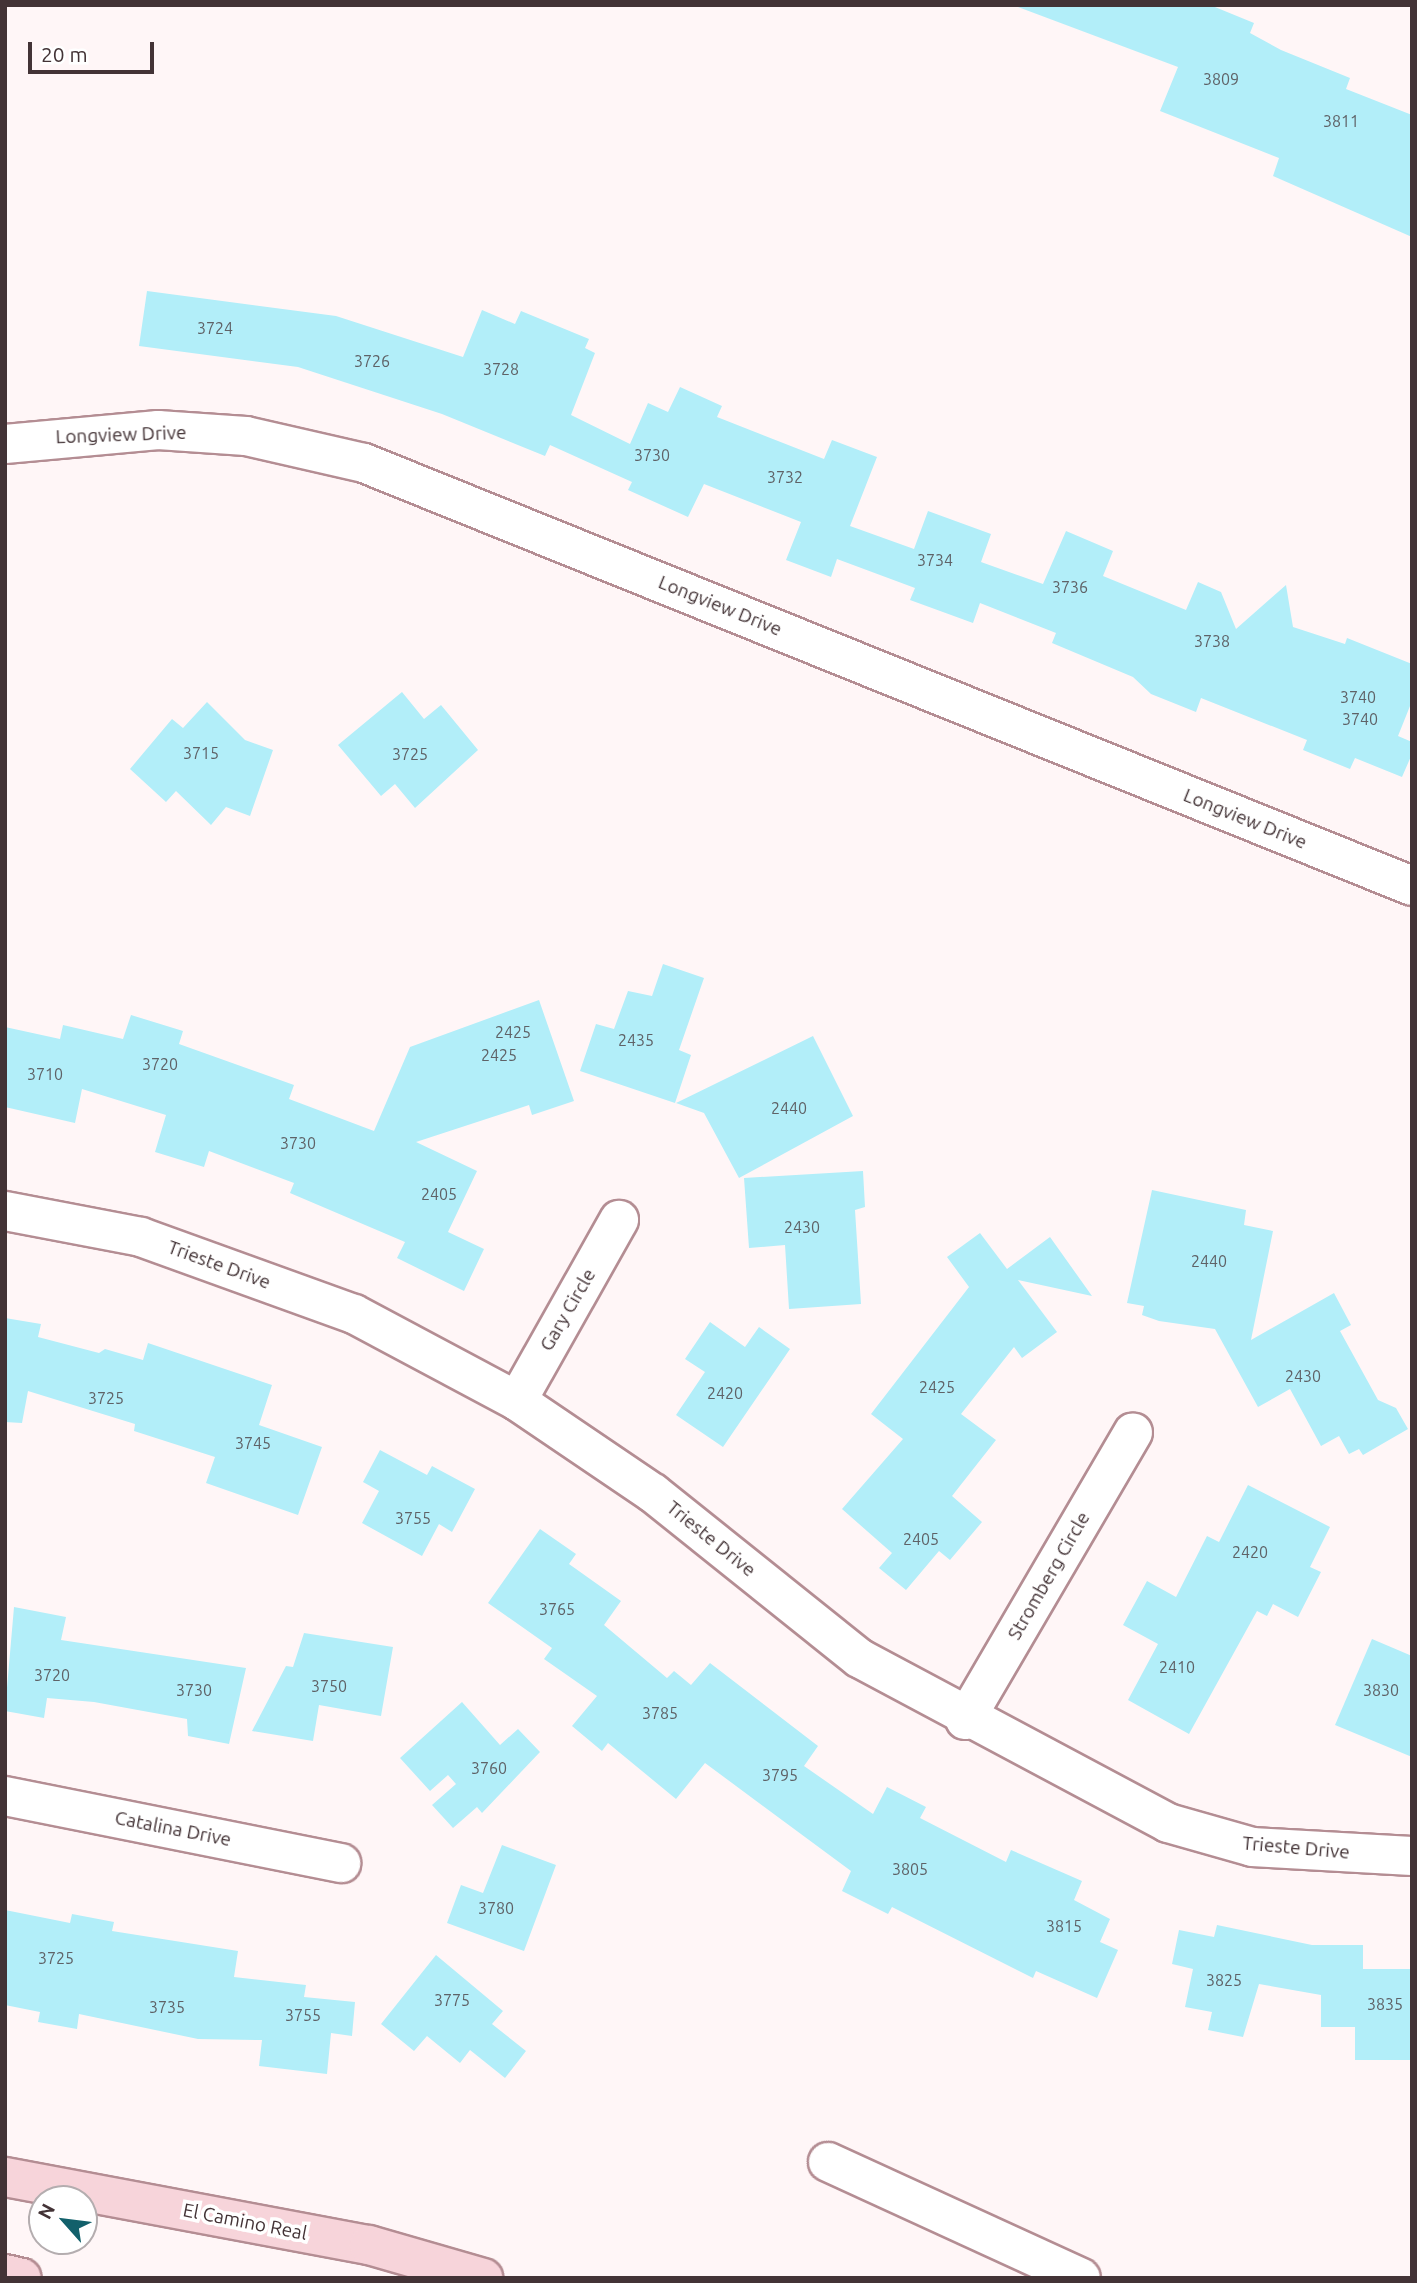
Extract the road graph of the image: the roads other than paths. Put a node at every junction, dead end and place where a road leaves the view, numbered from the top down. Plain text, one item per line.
1 (5, 444) edge
2 (1412, 886) edge
3 (5, 1210) edge
4 (619, 1220) dead end
5 (517, 1401) junction
6 (1133, 1432) dead end
7 (965, 1720) junction
8 (5, 1796) edge
9 (1412, 1856) edge
10 (341, 1863) dead end
11 (828, 2162) dead end
12 (5, 2177) edge
13 (5, 2274) edge
14 (22, 2278) edge
15 (483, 2278) edge
16 (1081, 2278) edge

1 - 2 street, Longview Drive
3 - 5 street, Trieste Drive
4 - 5 street, Gary Circle
5 - 7 street, Trieste Drive
6 - 7 street, Stromberg Circle
7 - 9 street, Trieste Drive
8 - 10 street, Catalina Drive
11 - 16 street
12 - 15 main road, El Camino Real
13 - 14 main road

